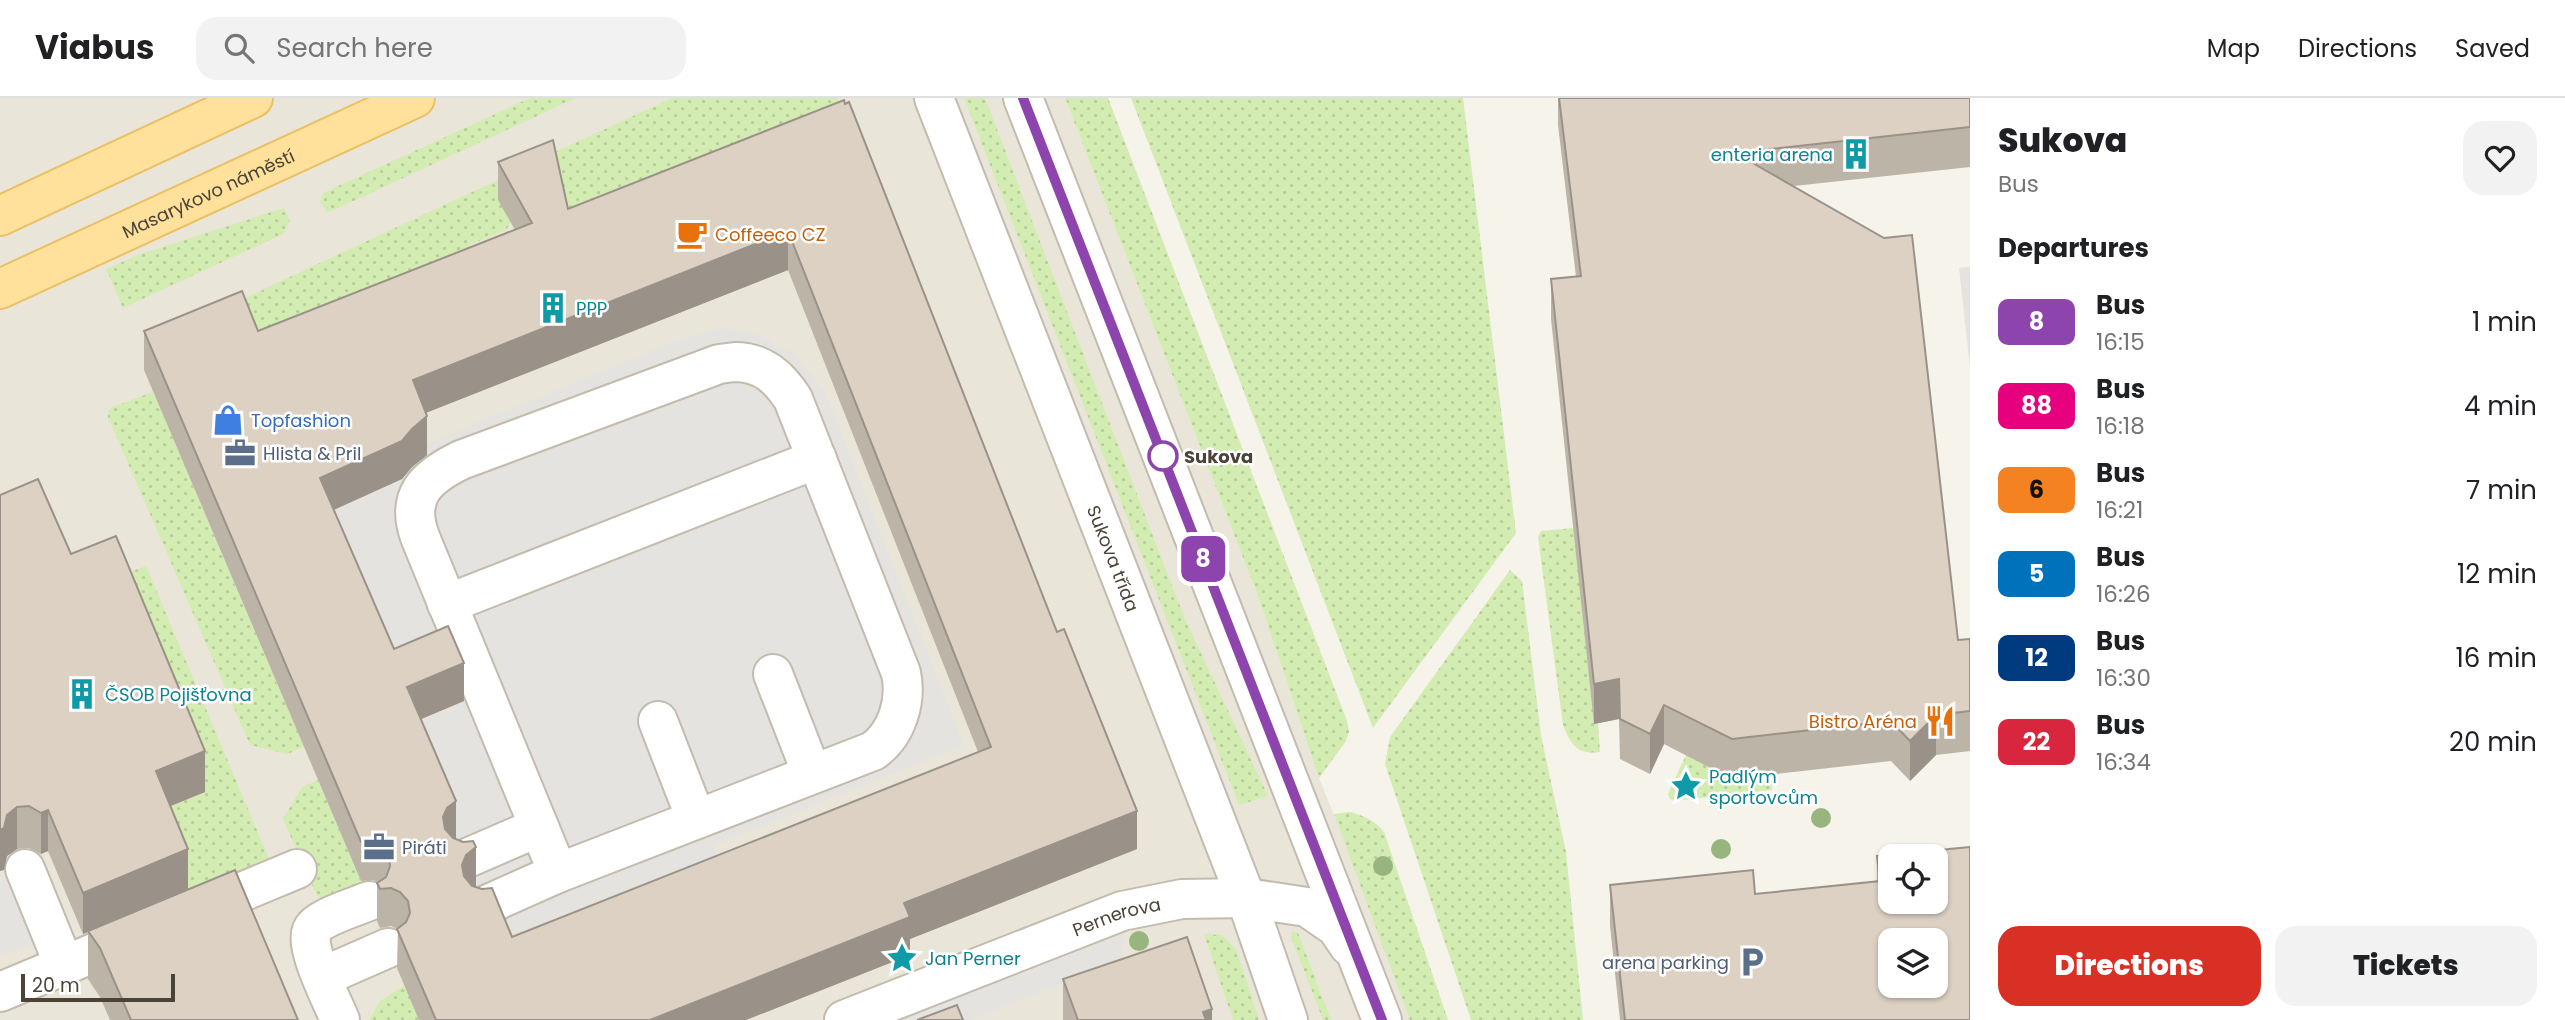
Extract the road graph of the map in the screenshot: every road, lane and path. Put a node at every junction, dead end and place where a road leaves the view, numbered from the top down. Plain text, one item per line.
1 (253, 98) edge
2 (415, 98) edge
3 (934, 98) edge
4 (1023, 98) edge
5 (0, 216) edge
6 (0, 289) edge
7 (817, 459) junction
8 (447, 604) junction
9 (773, 674) dead end
10 (658, 721) dead end
11 (812, 774) junction
12 (696, 819) junction
13 (539, 827) junction
14 (465, 859) edge
15 (24, 869) dead end
16 (297, 869) dead end
17 (558, 873) junction
18 (1246, 898) junction
19 (369, 901) dead end
20 (484, 906) edge
21 (388, 947) dead end
22 (64, 965) junction
23 (322, 977) junction
24 (1368, 980) junction
25 (0, 992) edge
26 (340, 1020) edge
27 (844, 1020) edge
28 (1288, 1020) edge
29 (1382, 1020) edge

1 - 5 main road
2 - 6 main road, Masarykovo náměstí
3 - 18 street, Sukova třída
4 - 24 street
7 - 8 street
7 - 8 street
7 - 11 street
8 - 13 street
9 - 11 street
10 - 12 street
11 - 12 street
12 - 17 street
13 - 14 street
13 - 17 street
15 - 22 street
16 - 22 street
17 - 20 street
18 - 24 street, Pernerova
18 - 27 street, Pernerova
18 - 28 street, Sukova třída
19 - 23 street
21 - 23 street
22 - 25 street
23 - 26 street
24 - 29 street

